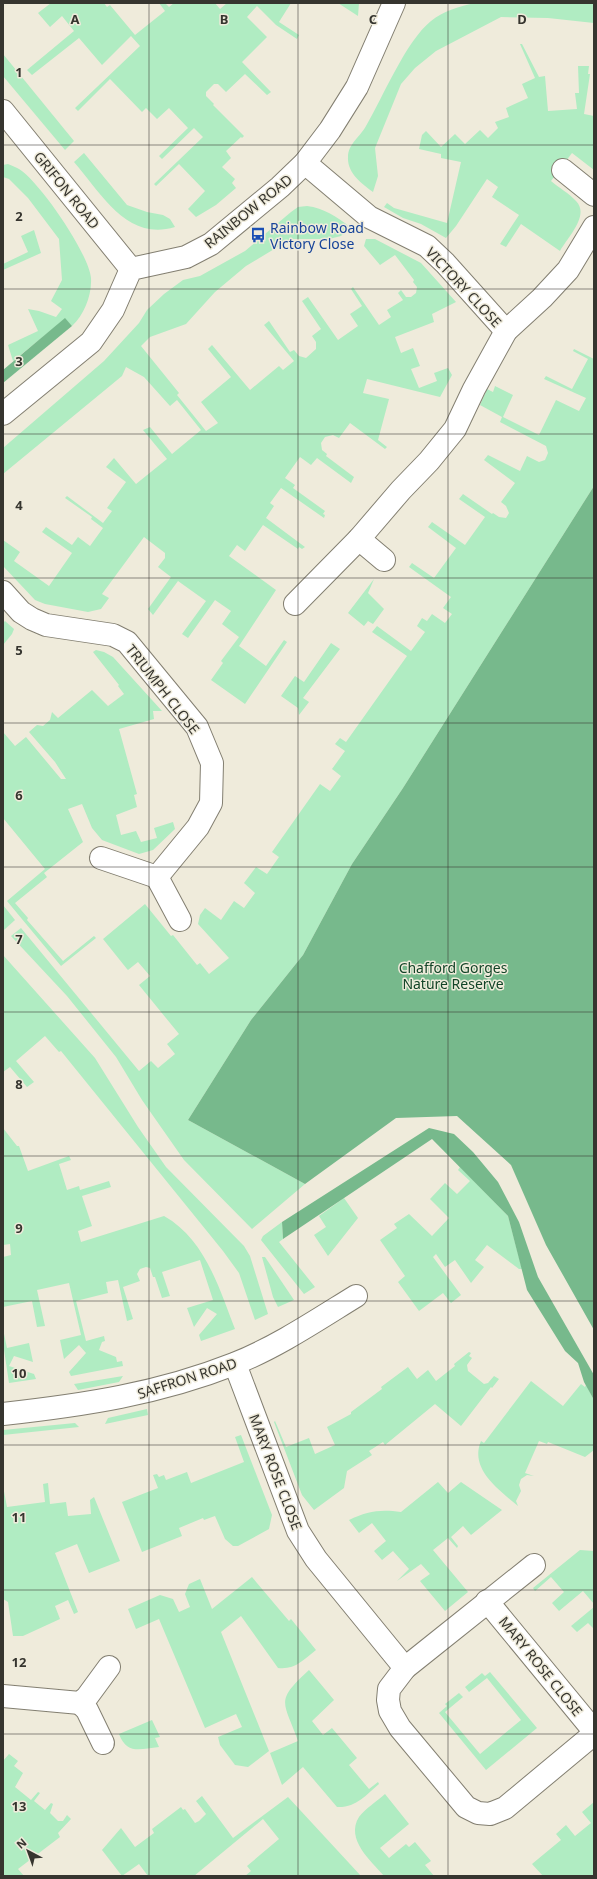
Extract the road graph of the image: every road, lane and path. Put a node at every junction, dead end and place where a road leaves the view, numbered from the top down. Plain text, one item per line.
1 (394, 3) edge
2 (7, 123) edge
3 (304, 163) junction
4 (563, 170) dead end
5 (594, 195) edge
6 (594, 227) edge
7 (131, 269) junction
8 (506, 331) junction
9 (3, 414) edge
10 (359, 539) junction
11 (384, 560) dead end
12 (3, 592) edge
13 (295, 604) dead end
14 (101, 858) dead end
15 (157, 877) junction
16 (180, 920) dead end
17 (356, 1296) dead end
18 (235, 1364) junction
19 (3, 1414) edge
20 (534, 1565) dead end
21 (487, 1601) junction
22 (109, 1668) dead end
23 (404, 1668) junction
24 (3, 1696) edge
25 (80, 1703) junction
26 (594, 1731) edge
27 (594, 1734) edge
28 (103, 1743) dead end

1 - 3 street, RAINBOW ROAD
2 - 7 street, GRIFON ROAD
3 - 7 street, RAINBOW ROAD
3 - 8 street, VICTORY CLOSE
4 - 5 street
6 - 8 street, VICTORY CLOSE
7 - 9 street
8 - 10 street, VICTORY CLOSE
10 - 11 street
10 - 13 street, VICTORY CLOSE
12 - 15 street, TRIUMPH CLOSE
14 - 15 street
15 - 16 street
17 - 18 street, SAFFRON ROAD
18 - 19 street, SAFFRON ROAD
18 - 23 street, MARY ROSE CLOSE
20 - 21 street
21 - 23 street
21 - 26 street, MARY ROSE CLOSE
22 - 25 street
23 - 27 street
24 - 25 street
25 - 28 street

